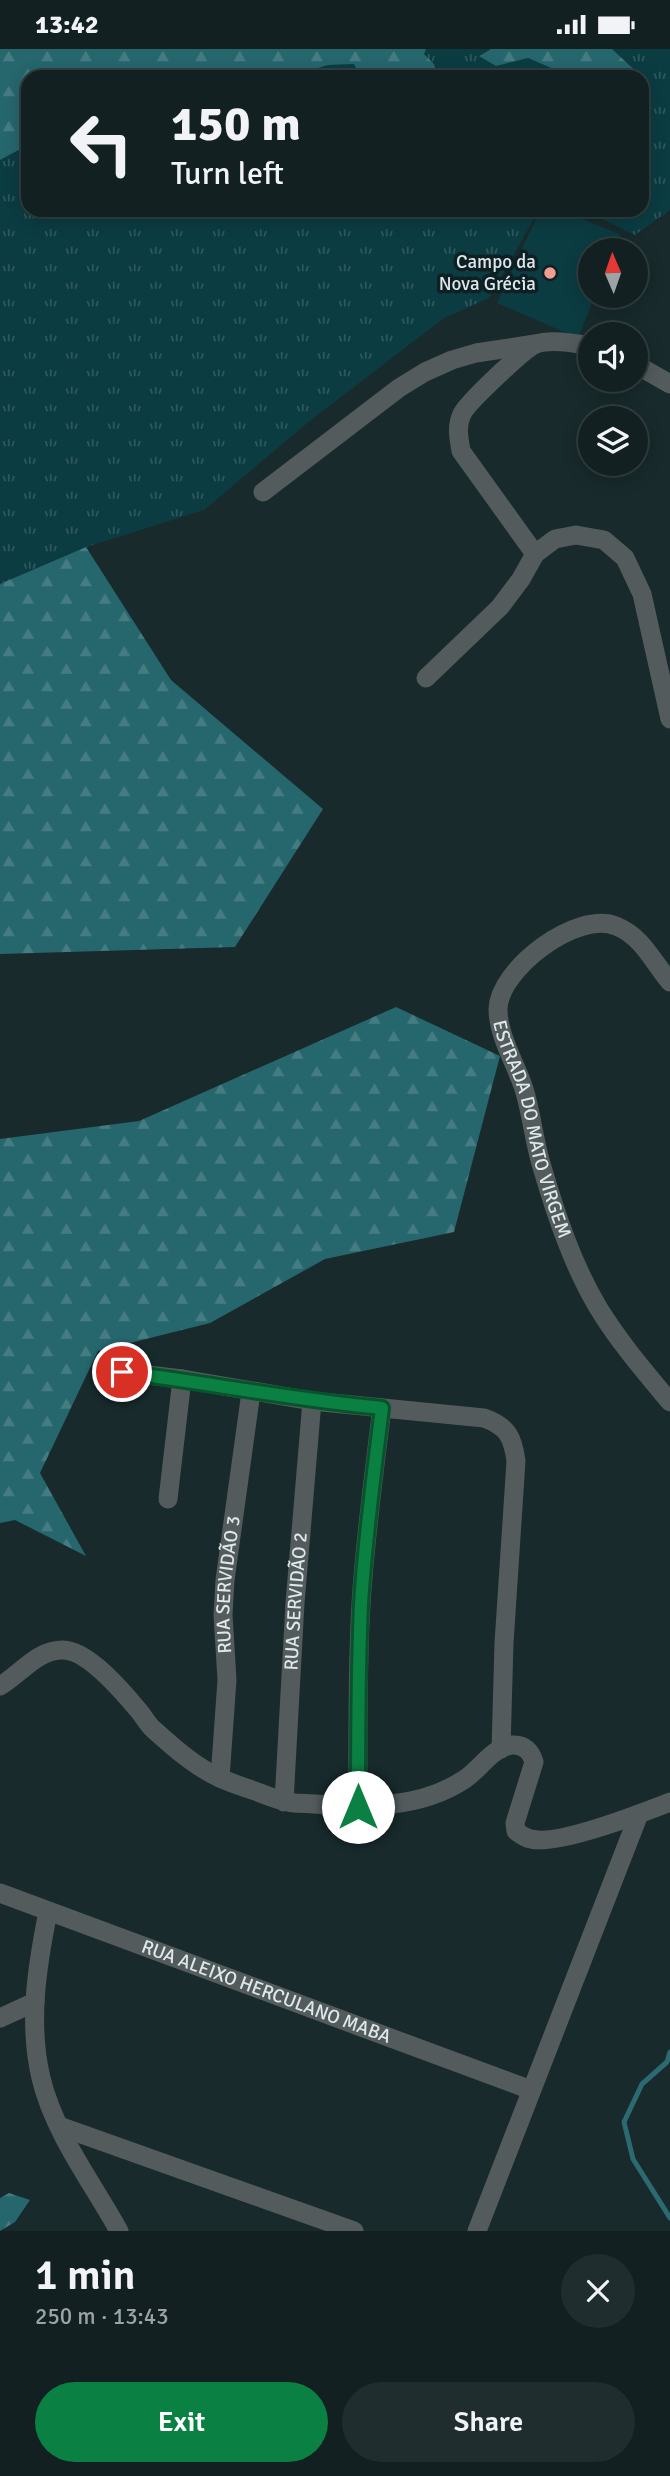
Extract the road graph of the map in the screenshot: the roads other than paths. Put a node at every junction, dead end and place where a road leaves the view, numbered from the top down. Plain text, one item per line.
1 (536, 344) junction
2 (578, 344) edge
3 (648, 371) edge
4 (670, 384) edge
5 (264, 492) dead end
6 (535, 554) junction
7 (426, 678) dead end
8 (670, 719) edge
9 (670, 982) edge
10 (122, 1372) dead end
11 (182, 1380) junction
12 (251, 1392) junction
13 (312, 1401) junction
14 (670, 1402) edge
15 (382, 1408) junction
16 (168, 1499) dead end
17 (0, 1686) edge
18 (501, 1749) junction
19 (220, 1778) junction
20 (284, 1802) junction
21 (670, 1802) edge
22 (358, 1807) junction
23 (639, 1814) junction
24 (0, 1893) edge
25 (48, 1912) junction
26 (35, 2002) junction
27 (0, 2018) edge
28 (531, 2090) junction
29 (59, 2126) junction
30 (119, 2231) edge
31 (354, 2231) edge
32 (477, 2231) edge

1 - 2 street
1 - 5 street
1 - 6 street
3 - 4 street
6 - 7 street
6 - 8 street
9 - 14 street, ESTRADA DO MATO VIRGEM
10 - 11 street
11 - 12 street
11 - 16 street
12 - 13 street
12 - 19 street, RUA SERVIDÃO 3
13 - 15 street
13 - 20 street, RUA SERVIDÃO 2
15 - 18 street
15 - 22 street
17 - 19 street
18 - 22 street
18 - 23 street
19 - 20 street
20 - 22 street
21 - 23 street
23 - 28 street
24 - 25 street, RUA ALEIXO HERCULANO MABA
25 - 26 street
25 - 28 street, RUA ALEIXO HERCULANO MABA
26 - 27 street
26 - 29 street
28 - 32 street
29 - 30 street
29 - 31 street

